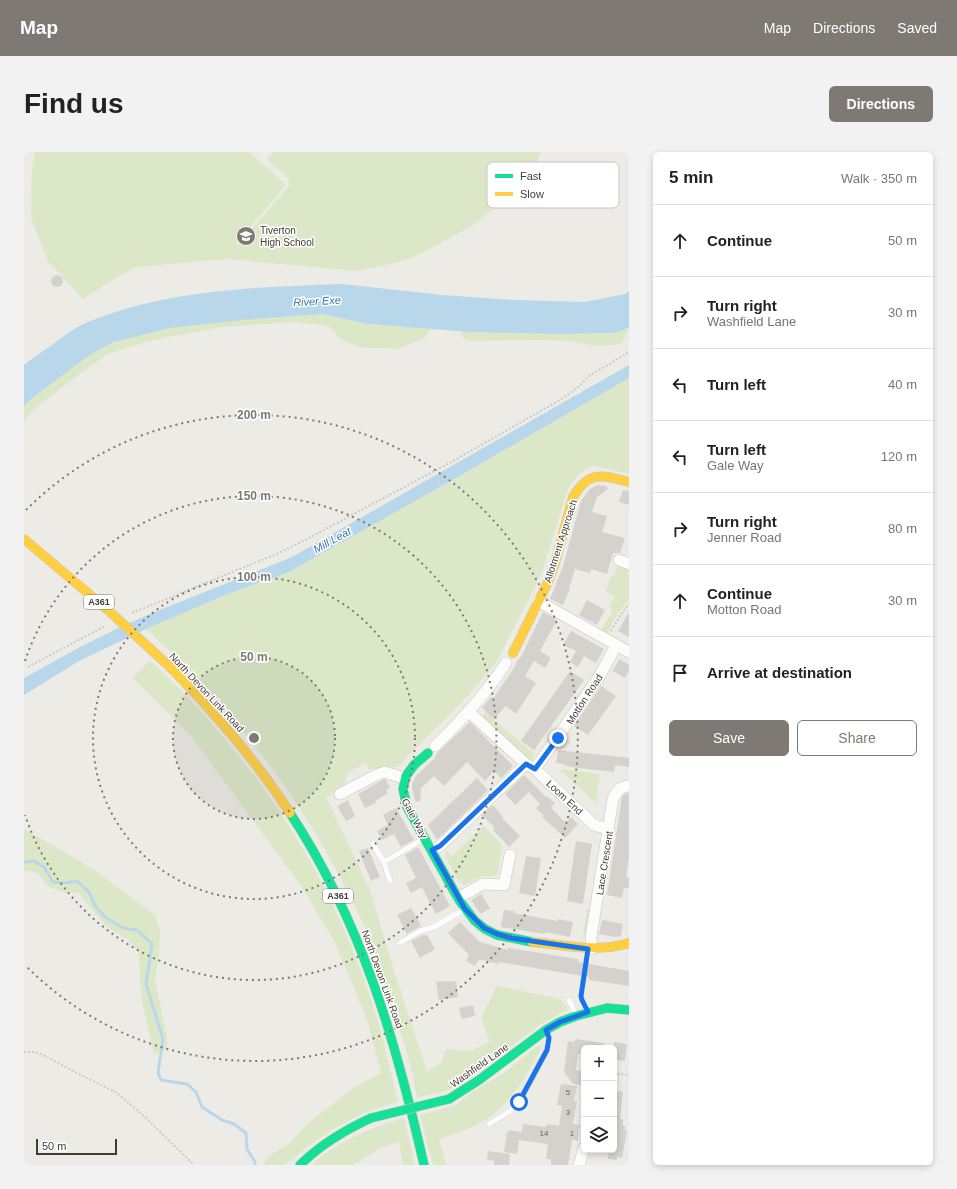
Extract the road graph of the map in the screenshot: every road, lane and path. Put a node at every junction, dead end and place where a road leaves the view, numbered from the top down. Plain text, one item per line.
1 (629, 352) edge
2 (629, 482) edge
3 (24, 539) edge
4 (538, 601) junction
5 (629, 604) edge
6 (130, 614) dead end
7 (106, 626) dead end
8 (611, 643) junction
9 (629, 652) edge
10 (513, 653) dead end
11 (506, 663) dead end
12 (28, 667) dead end
13 (469, 712) junction
14 (432, 749) joint
15 (530, 766) junction
16 (404, 778) junction
17 (629, 786) edge
18 (340, 794) dead end
19 (610, 828) junction
20 (426, 838) junction
21 (373, 844) dead end
22 (432, 850) junction
23 (510, 855) dead end
24 (384, 862) junction
25 (390, 880) dead end
26 (458, 898) junction
27 (465, 909) junction
28 (400, 943) dead end
29 (629, 943) edge
30 (590, 949) junction
31 (569, 1000) dead end
32 (629, 1010) edge
33 (588, 1012) junction
34 (576, 1016) junction
35 (546, 1030) junction
36 (24, 1052) edge
37 (617, 1074) edge
38 (629, 1075) edge
39 (489, 1124) dead end
40 (583, 1153) edge
41 (194, 1165) edge
42 (300, 1165) edge
43 (424, 1165) edge
44 (579, 1165) edge

1 - 6 path
2 - 4 main road, Allotment Approach
3 - 43 main road, North Devon Link Road / A361, bridge
4 - 8 street
4 - 10 main road, Allotment Approach
5 - 8 path
7 - 12 path
8 - 9 street
8 - 15 street, Motton Road
11 - 13 street
13 - 14 street
13 - 15 street, Loom End
14 - 16 main road
15 - 19 street, Loom End
15 - 22 street, Motton Road
16 - 18 street
16 - 20 main road, Gale Way
17 - 19 street, Lace Crescent
19 - 30 street, Lace Crescent
20 - 22 main road, Gale Way
20 - 24 lane
21 - 24 lane
22 - 26 main road, Gale Way
23 - 26 street
24 - 25 lane
26 - 27 main road, Gale Way
27 - 28 lane
27 - 30 main road, Gale Way
29 - 30 main road, Gale Way
30 - 33 path
31 - 34 lane
32 - 33 main road, Washfield Lane
33 - 34 main road, Washfield Lane
34 - 35 main road, Washfield Lane
35 - 39 lane
35 - 42 main road, Washfield Lane, bridge
36 - 41 path
37 - 38 path
40 - 44 street

